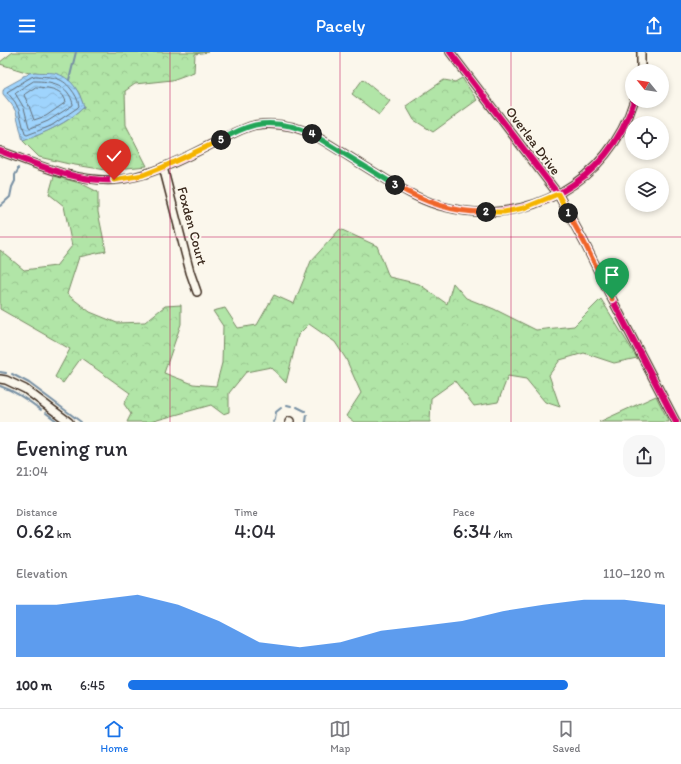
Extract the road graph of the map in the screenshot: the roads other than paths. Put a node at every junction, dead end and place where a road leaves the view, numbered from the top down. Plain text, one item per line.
1 (450, 52) edge
2 (642, 52) edge
3 (641, 64) edge
4 (631, 108) edge
5 (0, 151) edge
6 (163, 167) junction
7 (558, 194) junction
8 (197, 292) dead end
9 (0, 379) edge
10 (69, 422) edge
11 (676, 422) edge

1 - 7 street, Overlea Drive
2 - 3 street
4 - 7 street
5 - 6 street
6 - 7 street
6 - 8 street, Foxden Court
7 - 11 street, Overlea Drive
9 - 10 street

